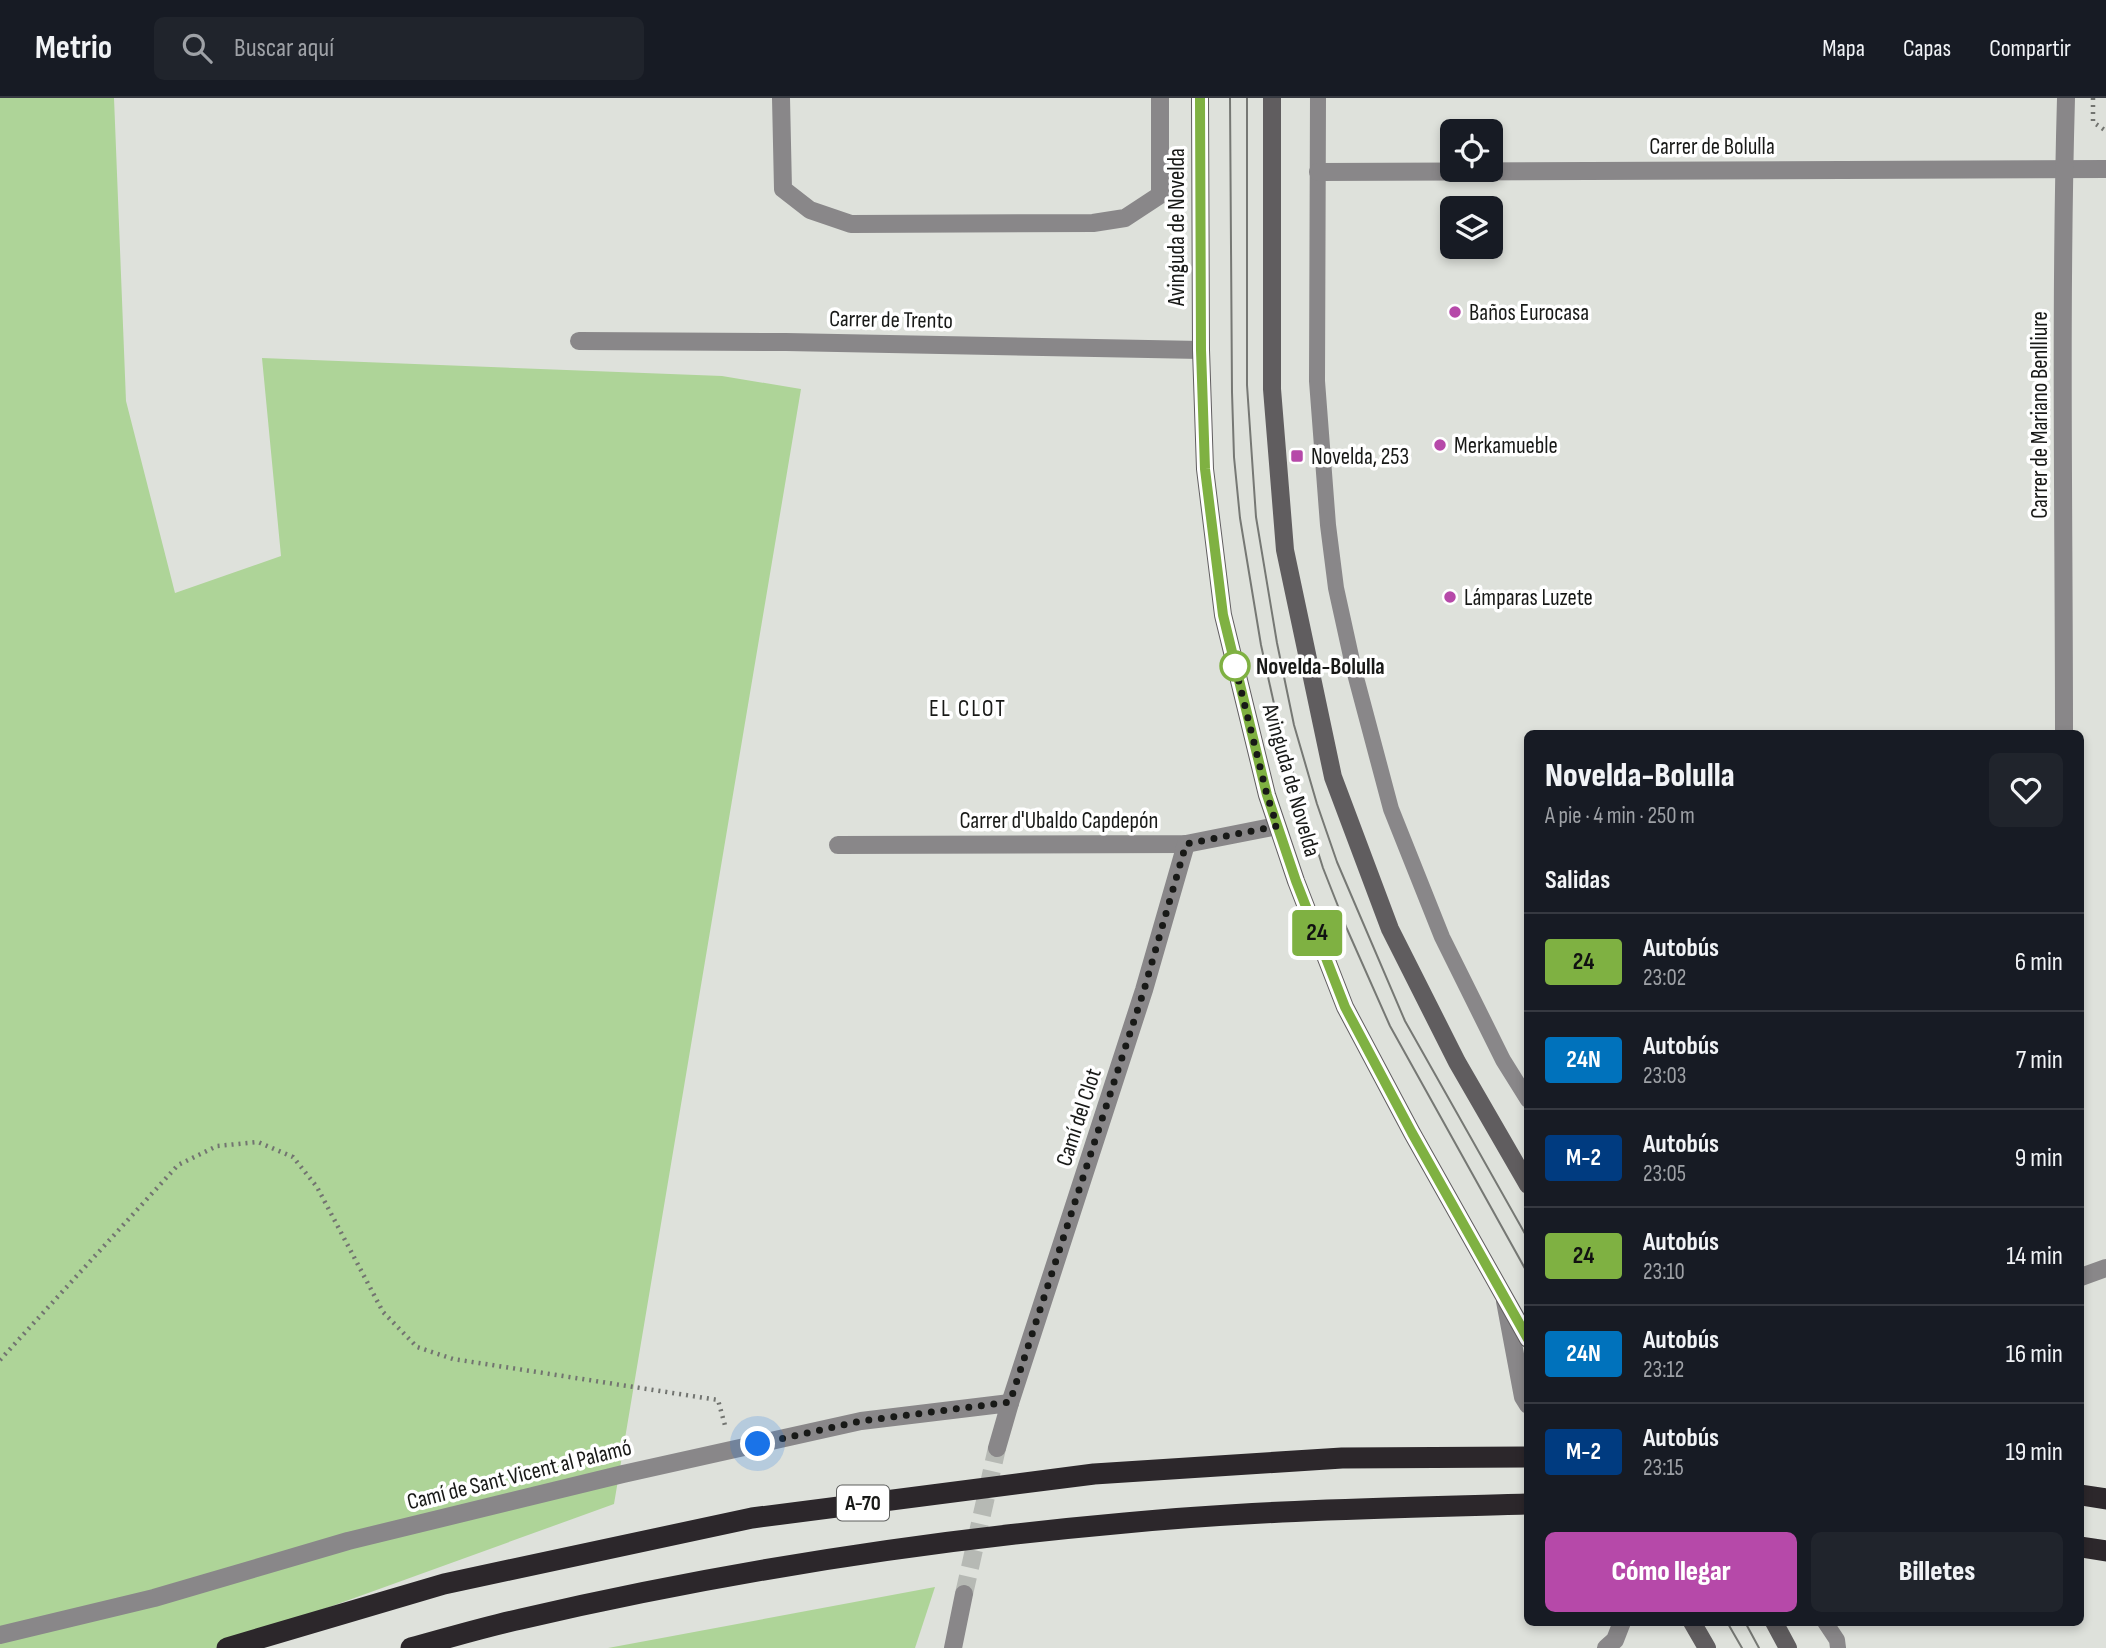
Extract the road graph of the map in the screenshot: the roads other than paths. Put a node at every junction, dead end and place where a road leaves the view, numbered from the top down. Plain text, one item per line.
1 (781, 98) edge
2 (1160, 98) edge
3 (1200, 98) edge
4 (1272, 98) edge
5 (1318, 98) edge
6 (2066, 98) edge
7 (2064, 169) junction
8 (2106, 169) edge
9 (1318, 172) junction
10 (579, 341) dead end
11 (1201, 350) junction
12 (2064, 730) edge
13 (1277, 826) junction
14 (1186, 844) junction
15 (838, 845) dead end
16 (1524, 1094) edge
17 (1524, 1178) edge
18 (2106, 1268) edge
19 (2084, 1275) edge
20 (1505, 1301) junction
21 (1524, 1332) edge
22 (1524, 1399) edge
23 (1010, 1402) junction
24 (997, 1448) tunnel mouth
25 (1521, 1457) edge
26 (2084, 1495) edge
27 (2106, 1499) edge
28 (1524, 1504) edge
29 (2084, 1547) edge
30 (2106, 1551) edge
31 (964, 1594) tunnel mouth
32 (1620, 1626) edge
33 (1694, 1626) edge
34 (1776, 1626) edge
35 (1828, 1626) edge
36 (0, 1635) edge
37 (1706, 1646) edge
38 (228, 1648) edge
39 (411, 1648) edge
40 (953, 1648) edge
41 (1606, 1648) edge
42 (1788, 1648) edge
43 (1838, 1648) edge

1 - 2 street, Avinguda de Novelda
3 - 11 main road, Avinguda de Novelda
4 - 17 main road, Avinguda de Novelda
5 - 9 lane
6 - 7 street, Carrer de Mariano Benlliure
7 - 8 street, Carrer de Bolulla
7 - 9 street, Carrer de Bolulla
7 - 12 street, Carrer de Mariano Benlliure
9 - 16 lane
10 - 11 street, Carrer de Trento
11 - 13 main road, Avinguda de Novelda
13 - 14 street, Carrer d'Ubaldo Capdepón
13 - 20 main road, Avinguda de Novelda
14 - 15 street, Carrer d'Ubaldo Capdepón
14 - 23 street, Camí del Clot
18 - 19 street
20 - 21 main road, Avinguda de Novelda
20 - 22 street
23 - 24 street
23 - 36 street, Camí de Sant Vicent al Palamó
25 - 38 highway, A-70
26 - 27 highway
28 - 39 highway, A-70
29 - 30 highway
31 - 40 street
32 - 41 street
33 - 37 main road
34 - 42 main road
35 - 43 lane

